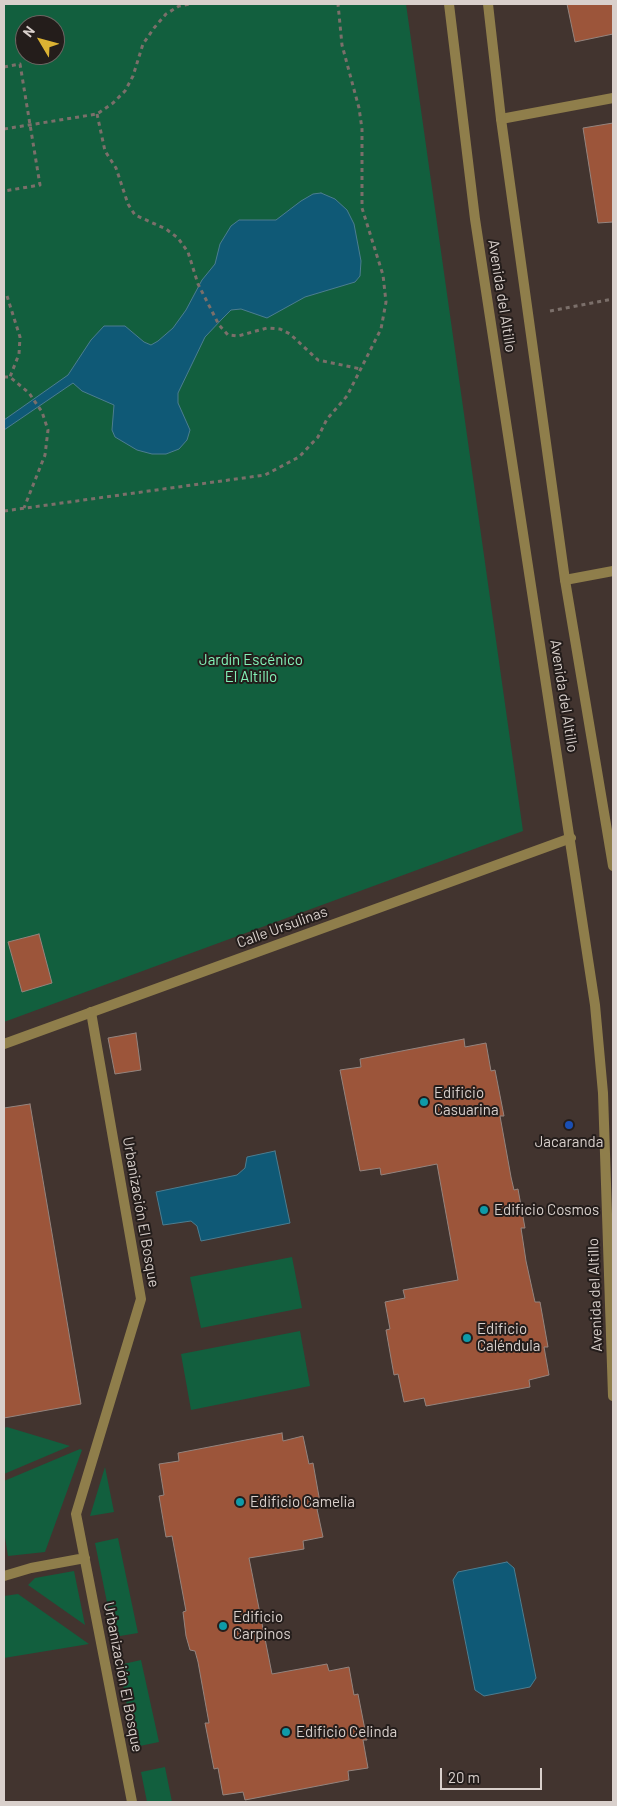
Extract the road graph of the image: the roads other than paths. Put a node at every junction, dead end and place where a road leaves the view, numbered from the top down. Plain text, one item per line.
1 (449, 4) edge
2 (488, 4) edge
3 (613, 98) edge
4 (501, 119) junction
5 (613, 570) edge
6 (565, 580) junction
7 (570, 838) junction
8 (613, 866) edge
9 (91, 1012) junction
10 (4, 1044) edge
11 (613, 1396) edge
12 (85, 1558) junction
13 (4, 1576) edge
14 (132, 1802) edge

1 - 7 street, Avenida del Altillo
2 - 4 street, Avenida del Altillo
3 - 4 street
4 - 6 street, Avenida del Altillo
5 - 6 street
6 - 8 street, Avenida del Altillo
7 - 9 street, Calle Ursulinas
7 - 11 street, Avenida del Altillo
9 - 10 street, Calle Ursulinas
9 - 12 street, Urbanización El Bosque
12 - 13 street
12 - 14 street, Urbanización El Bosque

